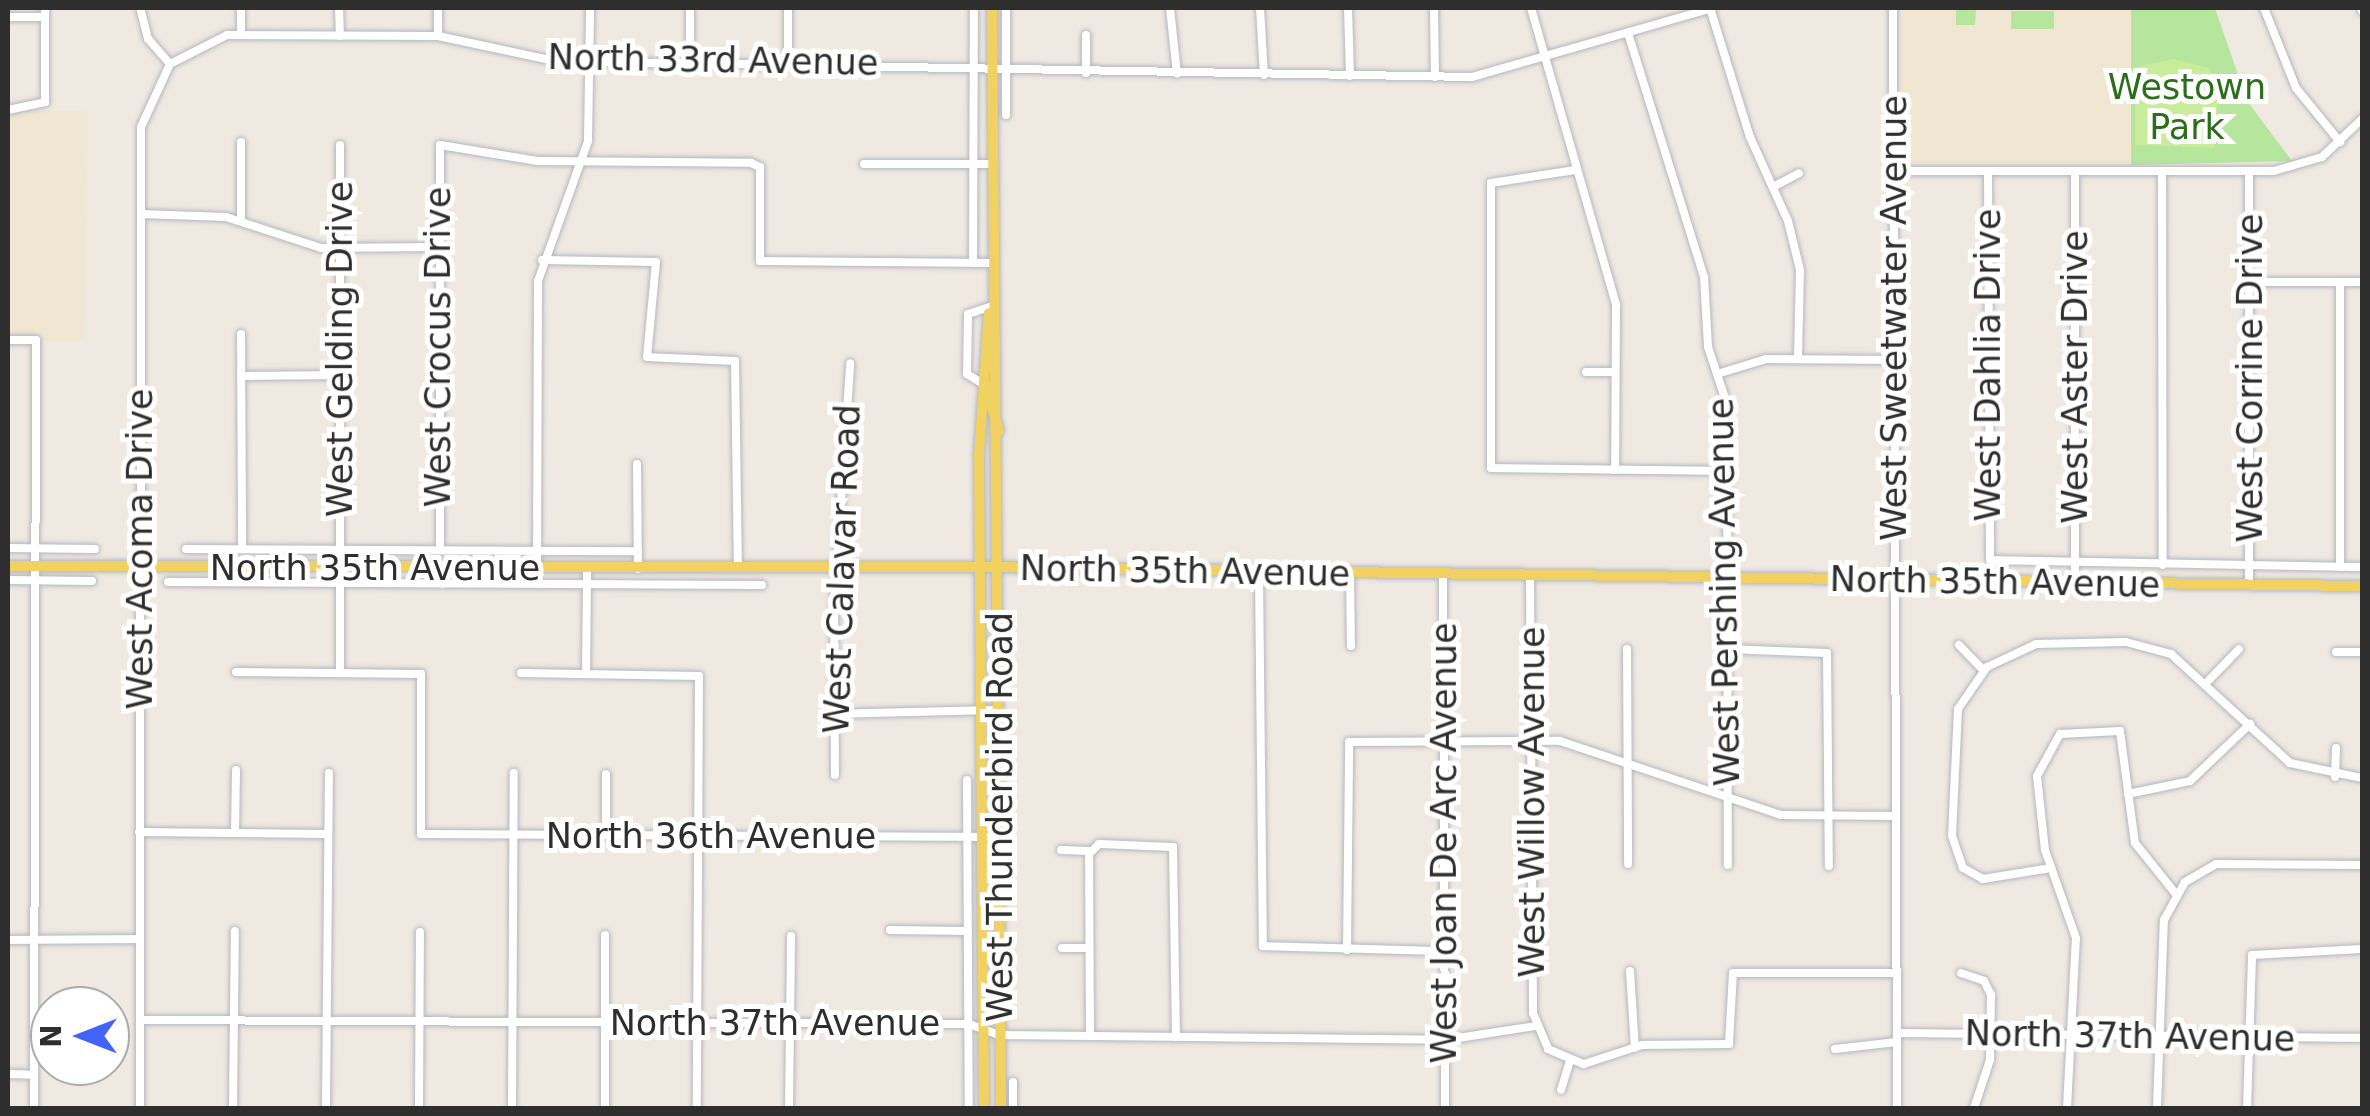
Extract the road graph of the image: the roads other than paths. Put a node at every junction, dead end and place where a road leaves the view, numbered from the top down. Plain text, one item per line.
1 (140, 8) edge
2 (241, 8) edge
3 (340, 8) edge
4 (438, 8) edge
5 (590, 8) edge
6 (690, 8) edge
7 (788, 8) edge
8 (974, 8) edge
9 (992, 8) edge
10 (1006, 8) edge
11 (1170, 8) edge
12 (1260, 8) edge
13 (1348, 8) edge
14 (1434, 8) edge
15 (1531, 8) edge
16 (1711, 8) edge
17 (1894, 8) edge
18 (2264, 8) edge
19 (45, 12) edge
20 (8, 17) edge
21 (1628, 33) junction
22 (241, 35) junction
23 (1086, 35) dead end
24 (340, 36) junction
25 (438, 36) junction
26 (1546, 59) junction
27 (590, 62) junction
28 (690, 62) junction
29 (788, 63) junction
30 (170, 64) junction
31 (974, 67) junction
32 (992, 70) junction
33 (1006, 72) junction
34 (1086, 72) junction
35 (1177, 74) junction
36 (1264, 74) junction
37 (1350, 76) junction
38 (1435, 77) junction
39 (8, 110) edge
40 (1006, 116) dead end
41 (2362, 118) edge
42 (241, 142) dead end
43 (2340, 142) junction
44 (340, 145) dead end
45 (583, 162) junction
46 (864, 164) dead end
47 (973, 164) junction
48 (992, 164) junction
49 (1575, 170) junction
50 (1894, 171) junction
51 (1988, 171) junction
52 (2075, 171) junction
53 (2162, 171) junction
54 (2249, 171) junction
55 (1800, 173) dead end
56 (1775, 186) junction
57 (142, 214) junction
58 (241, 221) junction
59 (340, 247) junction
60 (438, 248) junction
61 (542, 260) junction
62 (973, 263) junction
63 (991, 263) junction
64 (2250, 282) junction
65 (2340, 282) junction
66 (2362, 282) edge
67 (990, 307) junction
68 (241, 334) dead end
69 (8, 340) edge
70 (1798, 358) junction
71 (1895, 360) junction
72 (850, 364) dead end
73 (981, 368) junction
74 (1586, 372) dead end
75 (1615, 372) junction
76 (1717, 374) junction
77 (340, 375) junction
78 (242, 376) junction
79 (980, 382) junction
80 (999, 432) junction
81 (637, 464) dead end
82 (1615, 470) junction
83 (1728, 471) junction
84 (8, 548) edge
85 (35, 548) junction
86 (186, 548) dead end
87 (242, 548) junction
88 (95, 549) dead end
89 (341, 549) junction
90 (440, 550) junction
91 (537, 550) junction
92 (638, 551) junction
93 (1990, 560) joint
94 (2075, 564) junction
95 (2163, 565) junction
96 (8, 566) edge
97 (35, 566) junction
98 (2250, 566) junction
99 (142, 567) junction
100 (836, 567) junction
101 (979, 567) junction
102 (999, 567) junction
103 (2340, 567) junction
104 (2362, 567) edge
105 (340, 568) junction
106 (738, 568) junction
107 (537, 570) junction
108 (587, 570) junction
109 (638, 570) junction
110 (1260, 574) junction
111 (1350, 575) junction
112 (1442, 577) junction
113 (1530, 577) junction
114 (8, 580) edge
115 (35, 580) junction
116 (1728, 580) junction
117 (92, 581) dead end
118 (1895, 581) junction
119 (168, 582) dead end
120 (340, 583) junction
121 (2075, 583) junction
122 (587, 584) junction
123 (2249, 584) junction
124 (762, 585) dead end
125 (2362, 586) edge
126 (1959, 645) dead end
127 (1351, 646) dead end
128 (1627, 649) dead end
129 (2239, 649) dead end
130 (1728, 650) junction
131 (2336, 652) dead end
132 (2362, 652) edge
133 (1984, 671) junction
134 (236, 672) dead end
135 (340, 672) junction
136 (521, 674) dead end
137 (586, 674) junction
138 (2209, 680) junction
139 (1000, 710) junction
140 (834, 714) junction
141 (980, 715) junction
142 (2250, 724) junction
143 (1532, 740) junction
144 (1443, 741) junction
145 (2336, 748) dead end
146 (1628, 759) junction
147 (236, 770) dead end
148 (328, 773) dead end
149 (514, 773) dead end
150 (606, 774) dead end
151 (835, 775) dead end
152 (2335, 777) junction
153 (2362, 778) edge
154 (968, 780) dead end
155 (2128, 794) junction
156 (1728, 798) junction
157 (1896, 816) junction
158 (1829, 817) junction
159 (139, 832) junction
160 (235, 833) junction
161 (327, 834) junction
162 (513, 835) junction
163 (606, 835) junction
164 (700, 836) junction
165 (968, 837) junction
166 (1001, 837) junction
167 (980, 838) junction
168 (1091, 849) junction
169 (1061, 850) dead end
170 (1628, 864) dead end
171 (2362, 864) edge
172 (1728, 865) dead end
173 (1829, 866) dead end
174 (1963, 868) junction
175 (2051, 868) junction
176 (1955, 876) dead end
177 (2176, 894) junction
178 (890, 930) dead end
179 (968, 931) junction
180 (235, 932) dead end
181 (420, 932) dead end
182 (605, 935) dead end
183 (791, 936) dead end
184 (140, 939) junction
185 (8, 940) edge
186 (34, 940) junction
187 (1062, 948) dead end
188 (1089, 948) junction
189 (1347, 950) junction
190 (2362, 950) edge
191 (1444, 951) junction
192 (1630, 972) dead end
193 (1896, 973) junction
194 (1961, 973) dead end
195 (34, 986) edge
196 (140, 1020) junction
197 (234, 1020) junction
198 (327, 1020) junction
199 (420, 1022) junction
200 (513, 1022) junction
201 (605, 1023) junction
202 (698, 1023) junction
203 (790, 1024) junction
204 (969, 1024) junction
205 (983, 1024) junction
206 (1535, 1026) junction
207 (1000, 1034) junction
208 (1991, 1035) junction
209 (2077, 1035) junction
210 (1090, 1036) junction
211 (1176, 1036) junction
212 (2163, 1036) junction
213 (2248, 1037) junction
214 (1897, 1038) junction
215 (2362, 1038) edge
216 (1444, 1040) junction
217 (1635, 1048) junction
218 (1835, 1049) dead end
219 (1570, 1061) junction
220 (1013, 1082) dead end
221 (1001, 1088) junction
222 (1561, 1090) dead end
223 (1013, 1096) junction
224 (140, 1108) edge
225 (233, 1108) edge
226 (326, 1108) edge
227 (419, 1108) edge
228 (512, 1108) edge
229 (604, 1108) edge
230 (697, 1108) edge
231 (789, 1108) edge
232 (969, 1108) edge
233 (984, 1108) edge
234 (1001, 1108) edge
235 (1013, 1108) edge
236 (1445, 1108) edge
237 (1897, 1108) edge
238 (1974, 1108) edge
239 (2067, 1108) edge
240 (2156, 1108) edge
241 (2247, 1108) edge

1 - 30 street
2 - 22 street
3 - 24 street
4 - 25 street
5 - 27 street
6 - 28 street
7 - 29 street
8 - 31 street
9 - 32 main road, West Thunderbird Road
10 - 33 street
11 - 35 street
12 - 36 street
13 - 37 street
14 - 38 street
15 - 26 street
16 - 21 street, North 33rd Avenue
16 - 56 street
17 - 50 street, West Sweetwater Avenue
18 - 43 street
19 - 20 street
19 - 39 street
21 - 26 street, North 33rd Avenue
21 - 76 street, West Pershing Avenue
22 - 24 street, North 33rd Avenue
22 - 30 street, North 33rd Avenue
23 - 34 street
24 - 25 street, North 33rd Avenue
25 - 27 street, North 33rd Avenue
26 - 38 street, North 33rd Avenue
26 - 49 street
27 - 28 street, North 33rd Avenue
27 - 45 street
28 - 29 street, North 33rd Avenue
29 - 31 street, North 33rd Avenue
30 - 57 street, West Acoma Drive
31 - 32 street, North 33rd Avenue
31 - 47 street
32 - 33 street, North 33rd Avenue
32 - 48 main road, West Thunderbird Road
33 - 34 street, North 33rd Avenue
33 - 40 street
34 - 35 street, North 33rd Avenue
35 - 36 street, North 33rd Avenue
36 - 37 street, North 33rd Avenue
37 - 38 street, North 33rd Avenue
41 - 43 street
42 - 58 street
43 - 54 street
44 - 59 street, West Gelding Drive
45 - 60 street, West Crocus Drive
45 - 61 street
45 - 62 street
46 - 47 street
47 - 48 street
47 - 62 street
48 - 63 main road, West Thunderbird Road
49 - 75 street
49 - 82 street
50 - 51 street
50 - 71 street, West Sweetwater Avenue
51 - 52 street
51 - 93 street, West Dahlia Drive
52 - 53 street
52 - 94 street, West Aster Drive
53 - 54 street
53 - 95 street
54 - 64 street, West Corrine Drive
55 - 56 street
56 - 70 street
57 - 58 street
57 - 99 street, West Acoma Drive
58 - 59 street
59 - 60 street
59 - 77 street, West Gelding Drive
60 - 90 street, West Crocus Drive
61 - 91 street
61 - 106 street
62 - 63 street
63 - 67 main road, West Thunderbird Road
64 - 65 street
64 - 98 street, West Corrine Drive
65 - 66 street
65 - 103 street
67 - 73 main road, West Thunderbird Road
67 - 79 street, West Thunderbird Road
67 - 80 main road, West Thunderbird Road
68 - 78 street
69 - 85 street
70 - 71 street
70 - 76 street
71 - 118 street, West Sweetwater Avenue
72 - 100 street, West Calavar Road
73 - 79 main road, West Thunderbird Road
73 - 80 main road
74 - 75 street
75 - 82 street
76 - 83 street, West Pershing Avenue
77 - 78 street
77 - 89 street, West Gelding Drive
78 - 87 street
79 - 101 main road, West Thunderbird Road
80 - 102 main road, West Thunderbird Road
81 - 92 street
82 - 83 street
83 - 116 street, West Pershing Avenue
84 - 85 street
85 - 88 street
85 - 97 street
86 - 87 street, North 35th Avenue
87 - 89 street, North 35th Avenue
89 - 90 street, North 35th Avenue
89 - 105 street, West Gelding Drive
90 - 91 street, North 35th Avenue
91 - 92 street, North 35th Avenue
91 - 107 street
92 - 109 street
93 - 94 street, North 35th Avenue
94 - 95 street, North 35th Avenue
94 - 121 street, West Aster Drive
95 - 98 street, North 35th Avenue
96 - 97 main road, North 35th Avenue
97 - 99 main road, North 35th Avenue
97 - 115 street
98 - 103 street, North 35th Avenue
98 - 123 street, West Corrine Drive
99 - 105 main road, North 35th Avenue
99 - 159 street, West Acoma Drive
100 - 101 main road, North 35th Avenue
100 - 106 main road, North 35th Avenue
100 - 140 street, West Calavar Road
101 - 102 main road, North 35th Avenue
101 - 141 main road, West Thunderbird Road
102 - 110 main road, North 35th Avenue
102 - 139 main road, West Thunderbird Road
103 - 104 street, North 35th Avenue
105 - 107 main road, North 35th Avenue
105 - 120 street, West Gelding Drive
106 - 109 main road, North 35th Avenue
107 - 108 main road, North 35th Avenue
108 - 109 main road, North 35th Avenue
108 - 122 street
110 - 111 main road, North 35th Avenue
110 - 189 street
111 - 112 main road, North 35th Avenue
111 - 127 street
112 - 113 main road, North 35th Avenue
112 - 144 street, West Joan De Arc Avenue
113 - 116 main road, North 35th Avenue
113 - 143 street, West Willow Avenue
114 - 115 street
115 - 117 street
115 - 186 street
116 - 118 main road, North 35th Avenue
116 - 130 street, West Pershing Avenue
118 - 121 main road, North 35th Avenue
118 - 157 street, West Sweetwater Avenue
119 - 120 street, North 35th Avenue
120 - 122 street, North 35th Avenue
120 - 135 street, West Gelding Drive
121 - 123 main road, North 35th Avenue
122 - 124 street, North 35th Avenue
122 - 137 street
123 - 125 main road, North 35th Avenue
126 - 133 street
128 - 146 street
129 - 138 street
130 - 156 street, West Pershing Avenue
130 - 158 street
131 - 132 street
133 - 138 street
133 - 174 street
134 - 135 street
135 - 162 street, North 36th Avenue
136 - 137 street
137 - 164 street
138 - 142 street
139 - 141 street
139 - 166 main road, West Thunderbird Road
140 - 141 street
140 - 151 street, West Calavar Road
141 - 167 main road, West Thunderbird Road
142 - 152 street
142 - 155 street
143 - 144 street
143 - 146 street
143 - 206 street, West Willow Avenue
144 - 189 street
144 - 191 street, West Joan De Arc Avenue
145 - 152 street
146 - 156 street
146 - 170 street
147 - 160 street
148 - 161 street
149 - 162 street
150 - 163 street
152 - 153 street
154 - 165 street, West Thunderbird Road
155 - 175 street
155 - 177 street
156 - 158 street
156 - 172 street, West Pershing Avenue
157 - 158 street
157 - 193 street, West Sweetwater Avenue
158 - 173 street
159 - 160 street
159 - 184 street, West Acoma Drive
160 - 161 street
161 - 198 street
162 - 163 street, North 36th Avenue
162 - 200 street
163 - 164 street, North 36th Avenue
164 - 165 street, North 36th Avenue
164 - 202 street
165 - 167 street, North 36th Avenue
165 - 179 street, West Thunderbird Road
166 - 167 street, North 36th Avenue
166 - 207 main road, West Thunderbird Road
167 - 205 main road, West Thunderbird Road
168 - 169 street
168 - 188 street
168 - 211 street
171 - 177 street
174 - 175 street
174 - 176 street
175 - 209 street
177 - 212 street
178 - 179 street
179 - 204 street, West Thunderbird Road
180 - 197 street
181 - 199 street
182 - 201 street
183 - 203 street
184 - 186 street
184 - 196 street, West Acoma Drive
185 - 186 street
186 - 195 street
187 - 188 street
188 - 210 street
189 - 191 street
190 - 213 street
191 - 216 street, West Joan De Arc Avenue
192 - 217 street
193 - 214 street, West Sweetwater Avenue
193 - 217 street
194 - 208 street
196 - 197 street, North 37th Avenue
196 - 224 street, West Acoma Drive
197 - 198 street, North 37th Avenue
197 - 225 street
198 - 199 street, North 37th Avenue
198 - 226 street
199 - 200 street, North 37th Avenue
199 - 227 street
200 - 201 street, North 37th Avenue
200 - 228 street
201 - 202 street, North 37th Avenue
201 - 229 street
202 - 203 street, North 37th Avenue
202 - 230 street
203 - 204 street, North 37th Avenue
203 - 231 street
204 - 205 street, North 37th Avenue
204 - 232 street, West Thunderbird Road
205 - 207 street, North 37th Avenue
205 - 233 main road, West Thunderbird Road
206 - 216 street, North 37th Avenue
206 - 219 street
207 - 210 street, North 37th Avenue
207 - 221 main road, West Thunderbird Road
208 - 209 street, North 37th Avenue
208 - 214 street, North 37th Avenue
208 - 238 street
209 - 212 street, North 37th Avenue
209 - 239 street
210 - 211 street, North 37th Avenue
211 - 216 street, North 37th Avenue
212 - 213 street, North 37th Avenue
212 - 240 street
213 - 215 street, North 37th Avenue
213 - 241 street
214 - 218 street, North 37th Avenue
214 - 237 street, West Sweetwater Avenue
216 - 236 street, West Joan De Arc Avenue
217 - 219 street
219 - 222 street
220 - 223 street
221 - 223 street
221 - 234 main road, West Thunderbird Road
223 - 235 street

